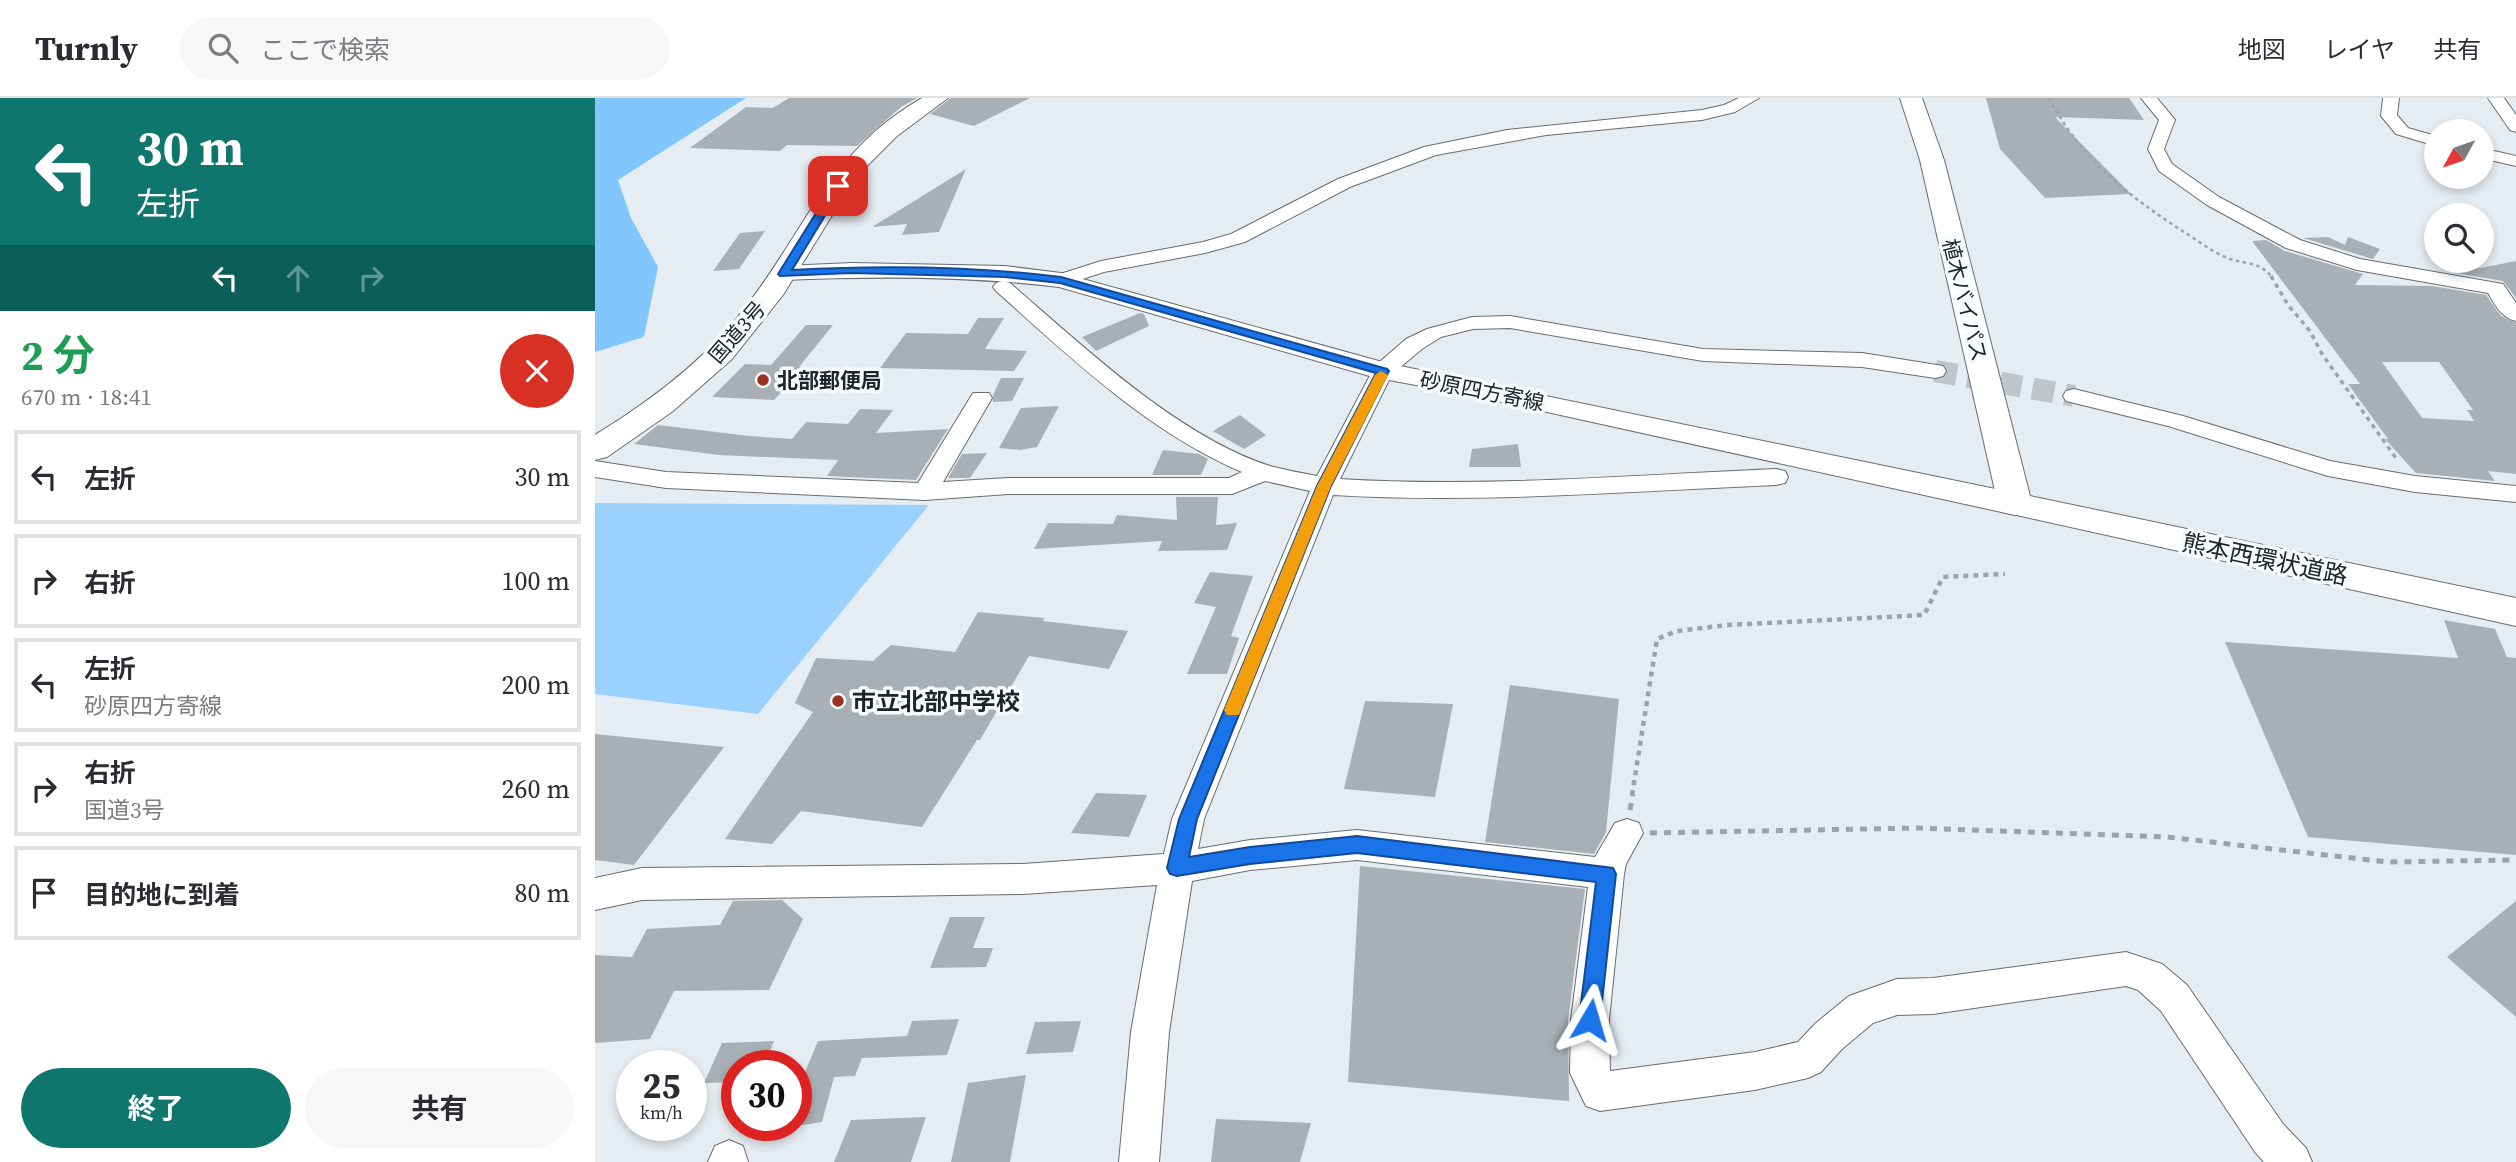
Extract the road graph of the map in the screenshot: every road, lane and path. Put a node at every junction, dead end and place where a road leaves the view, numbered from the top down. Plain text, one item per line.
1 (937, 98) edge
2 (1751, 98) edge
3 (1912, 98) edge
4 (2049, 98) edge
5 (2150, 98) edge
6 (2164, 98) edge
7 (2391, 98) edge
8 (2495, 98) edge
9 (2167, 120) junction
10 (2516, 127) edge
11 (2424, 137) edge
12 (2494, 156) edge
13 (2516, 161) edge
14 (784, 274) junction
15 (1061, 280) junction
16 (1003, 287) dead end
17 (2516, 315) edge
18 (1383, 371) junction
19 (1935, 371) tunnel mouth
20 (2074, 396) tunnel mouth
21 (981, 398) dead end
22 (595, 450) edge
23 (595, 468) edge
24 (1263, 472) junction
25 (1776, 477) dead end
26 (2415, 484) junction
27 (1324, 486) junction
28 (925, 492) junction
29 (2516, 494) edge
30 (2015, 504) junction
31 (2005, 574) dead end
32 (2516, 612) edge
33 (1627, 833) junction
34 (2516, 860) edge
35 (1177, 868) junction
36 (1607, 874) junction
37 (595, 894) edge
38 (1139, 1162) edge
39 (2292, 1162) edge

1 - 14 highway, 国道3号
2 - 15 street
3 - 30 highway, 植木バイパス
4 - 26 path
5 - 9 street
6 - 9 street
7 - 11 street
8 - 10 street
9 - 17 street
12 - 13 street
14 - 15 main road, 砂原四方寄線
14 - 22 highway, 国道3号
15 - 18 main road, 砂原四方寄線
16 - 24 street
18 - 19 street
18 - 27 street
18 - 30 main road, 砂原四方寄線
20 - 26 street
21 - 28 street
23 - 28 street
24 - 27 street
24 - 28 street
25 - 27 street
26 - 29 street
27 - 35 street
30 - 32 highway, 熊本西環状道路
31 - 33 path
33 - 34 path
33 - 36 street
35 - 36 street
35 - 37 street
35 - 38 street
36 - 39 street

